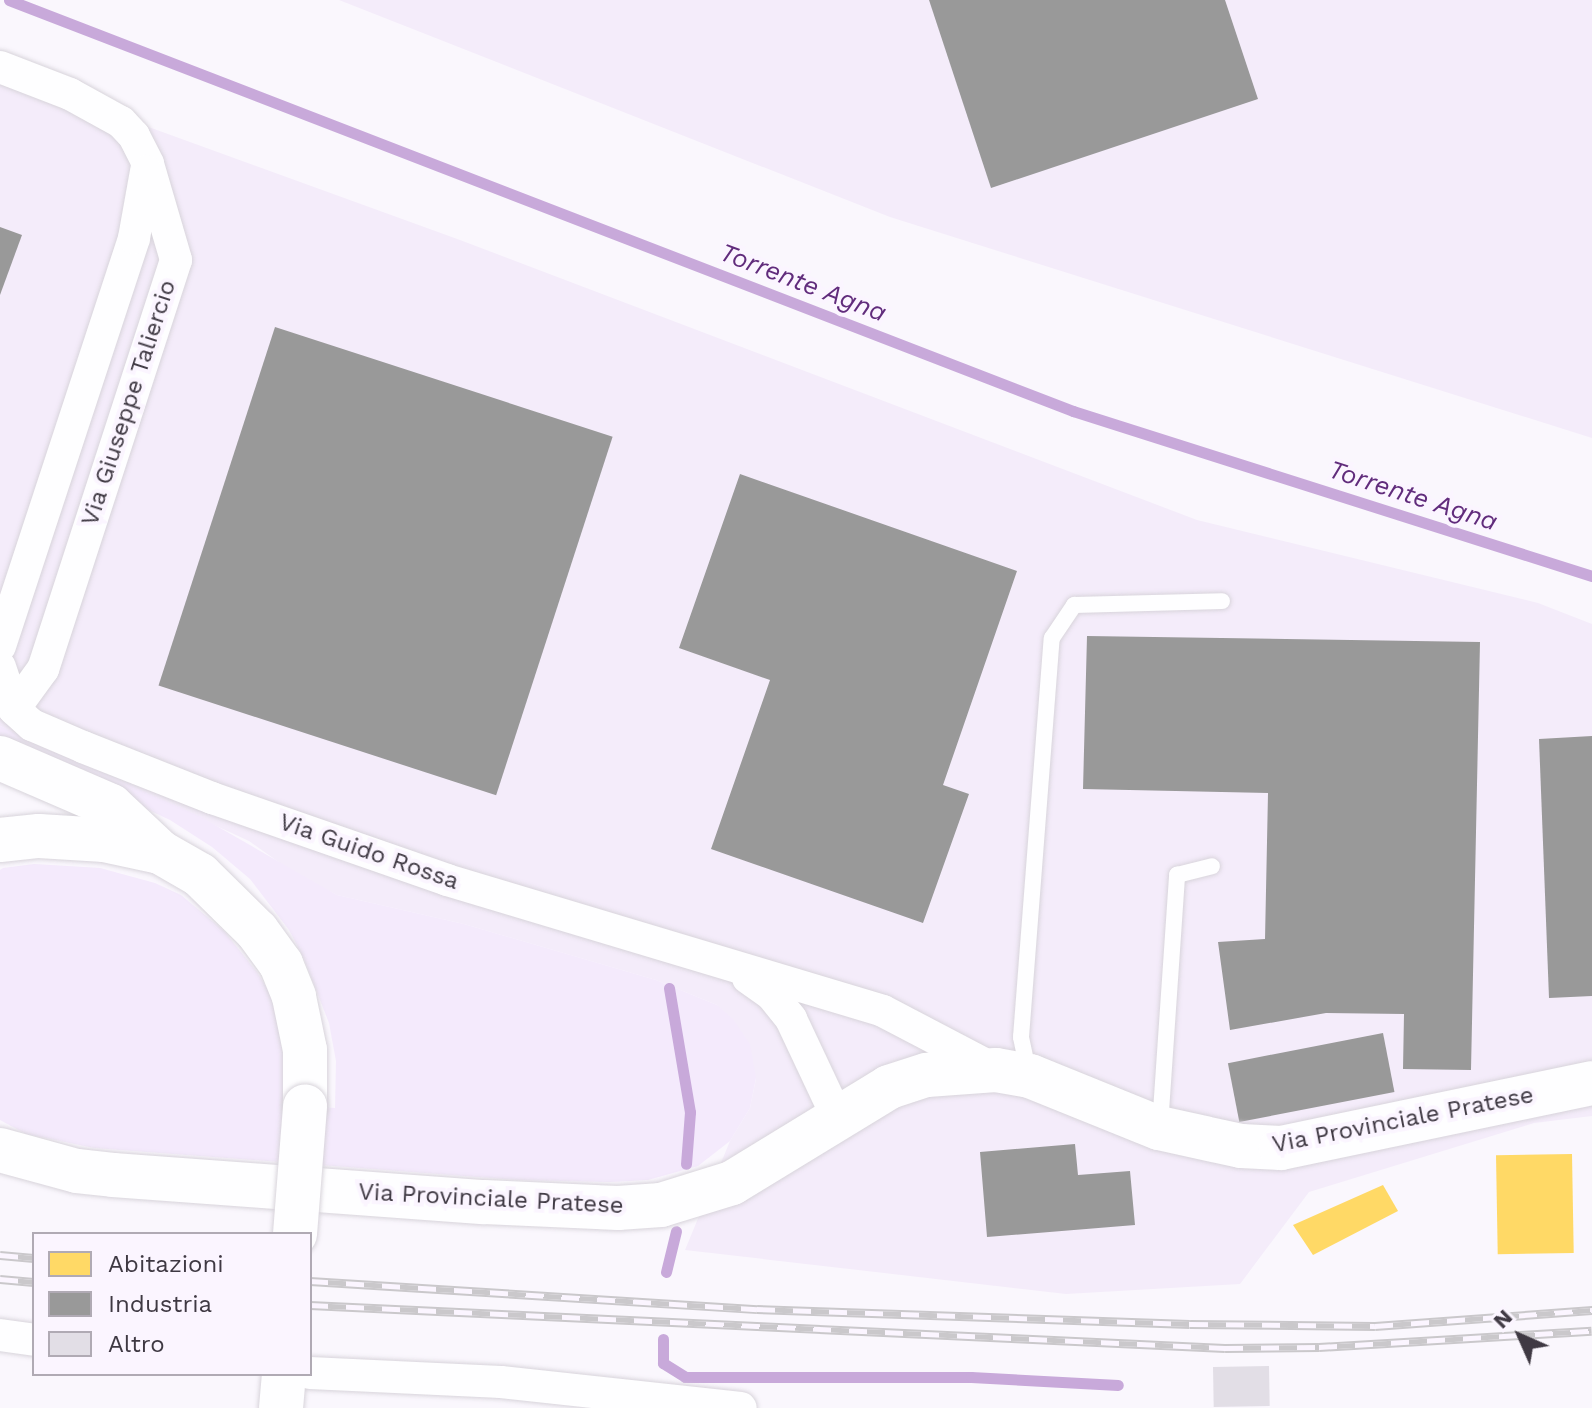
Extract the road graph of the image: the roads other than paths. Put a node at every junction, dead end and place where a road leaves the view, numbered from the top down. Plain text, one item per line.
1 (0, 67) edge
2 (148, 164) junction
3 (1222, 601) dead end
4 (0, 646) edge
5 (0, 667) edge
6 (14, 709) junction
7 (0, 758) edge
8 (0, 840) edge
9 (160, 852) junction
10 (1212, 866) dead end
11 (736, 969) junction
12 (1013, 1073) junction
13 (1592, 1083) edge
14 (838, 1119) junction
15 (1159, 1128) junction
16 (0, 1150) edge
17 (295, 1232) edge
18 (0, 1335) edge
19 (32, 1340) edge
20 (312, 1373) edge
21 (284, 1376) edge
22 (281, 1408) edge
23 (741, 1408) edge

1 - 2 street
2 - 4 street, Via Giuseppe Taliercio
2 - 6 street, Via Giuseppe Taliercio
3 - 12 lane
5 - 6 street
6 - 11 street, Via Guido Rossa
7 - 9 street
8 - 9 street
9 - 17 street, bridge
10 - 15 lane
11 - 12 street, Via Guido Rossa
11 - 14 street, Via Guido Rossa
12 - 14 street, Via Provinciale Pratese
12 - 15 street, Via Provinciale Pratese
13 - 15 street, Via Provinciale Pratese
14 - 16 street, Via Provinciale Pratese
18 - 19 street
20 - 23 street
21 - 22 street

